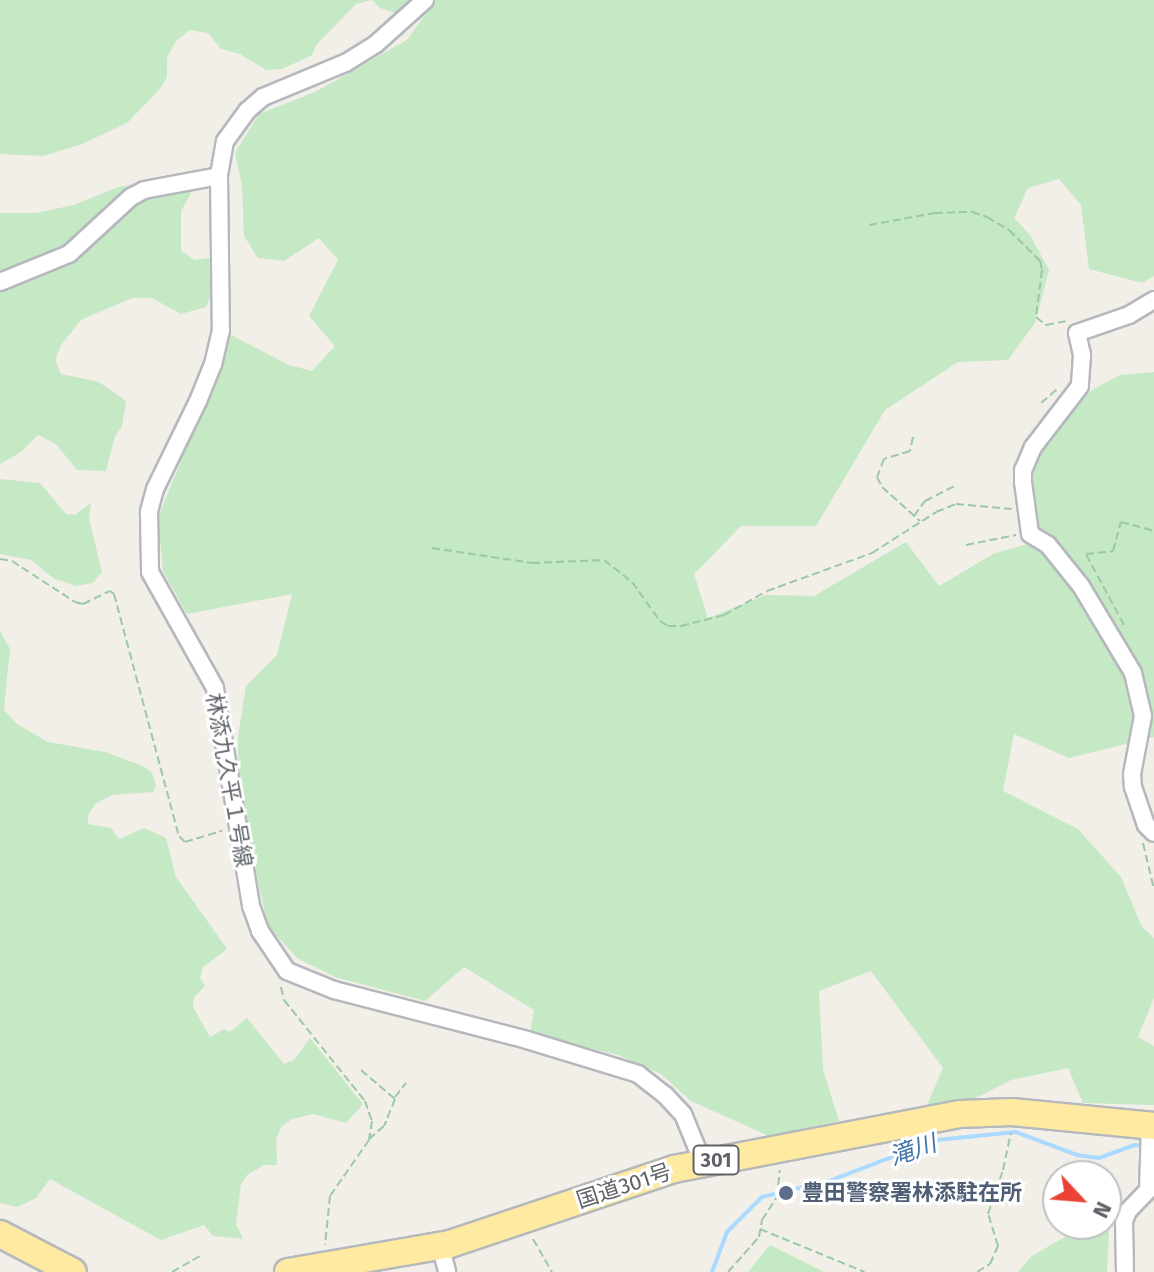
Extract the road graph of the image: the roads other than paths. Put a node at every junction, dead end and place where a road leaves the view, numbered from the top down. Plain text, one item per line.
1 (425, 0) edge
2 (219, 176) junction
3 (0, 282) edge
4 (1154, 300) edge
5 (1150, 829) edge
6 (1152, 1126) edge
7 (703, 1163) junction
8 (0, 1234) edge
9 (440, 1245) junction
10 (73, 1272) edge
11 (288, 1272) edge
12 (447, 1272) edge
13 (1125, 1272) edge

1 - 2 street, 林添九久平１号線
2 - 3 street
2 - 7 street, 林添九久平１号線
4 - 5 street
6 - 7 highway, 国道301号 / 301
6 - 13 street
7 - 9 highway, 国道301号 / 301
8 - 10 highway
9 - 11 highway, 国道301号 / 301
9 - 12 street

